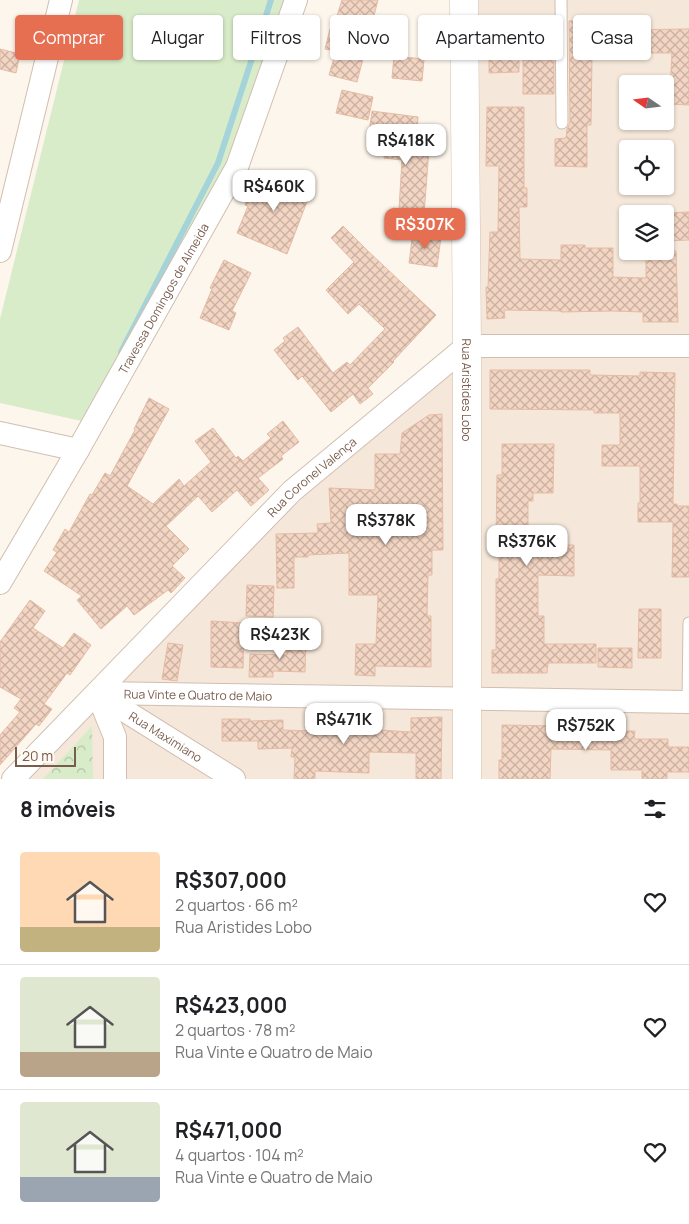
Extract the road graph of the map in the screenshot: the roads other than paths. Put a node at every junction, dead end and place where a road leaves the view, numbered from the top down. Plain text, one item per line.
1 (61, 0) edge
2 (296, 0) edge
3 (464, 0) edge
4 (560, 0) edge
5 (562, 123) dead end
6 (0, 251) edge
7 (467, 346) junction
8 (689, 346) edge
9 (0, 433) edge
10 (78, 450) junction
11 (0, 583) edge
12 (689, 623) edge
13 (97, 693) junction
14 (467, 698) junction
15 (688, 702) edge
16 (13, 779) edge
17 (115, 779) edge
18 (234, 779) edge
19 (467, 779) edge

1 - 6 street
2 - 10 street, Travessa Domingos de Almeida
3 - 7 street, Rua Aristides Lobo
4 - 5 lane
7 - 8 street
7 - 13 street, Rua Coronel Valença
7 - 14 street, Rua Aristides Lobo
9 - 10 street
10 - 11 street, Travessa Domingos de Almeida
12 - 15 lane
13 - 14 street, Rua Vinte e Quatro de Maio
13 - 16 street, Rua Coronel Valença
13 - 17 street
13 - 18 street, Rua Maximiano
14 - 15 street, Rua Vinte e Quatro de Maio
14 - 19 street, Rua Aristides Lobo

